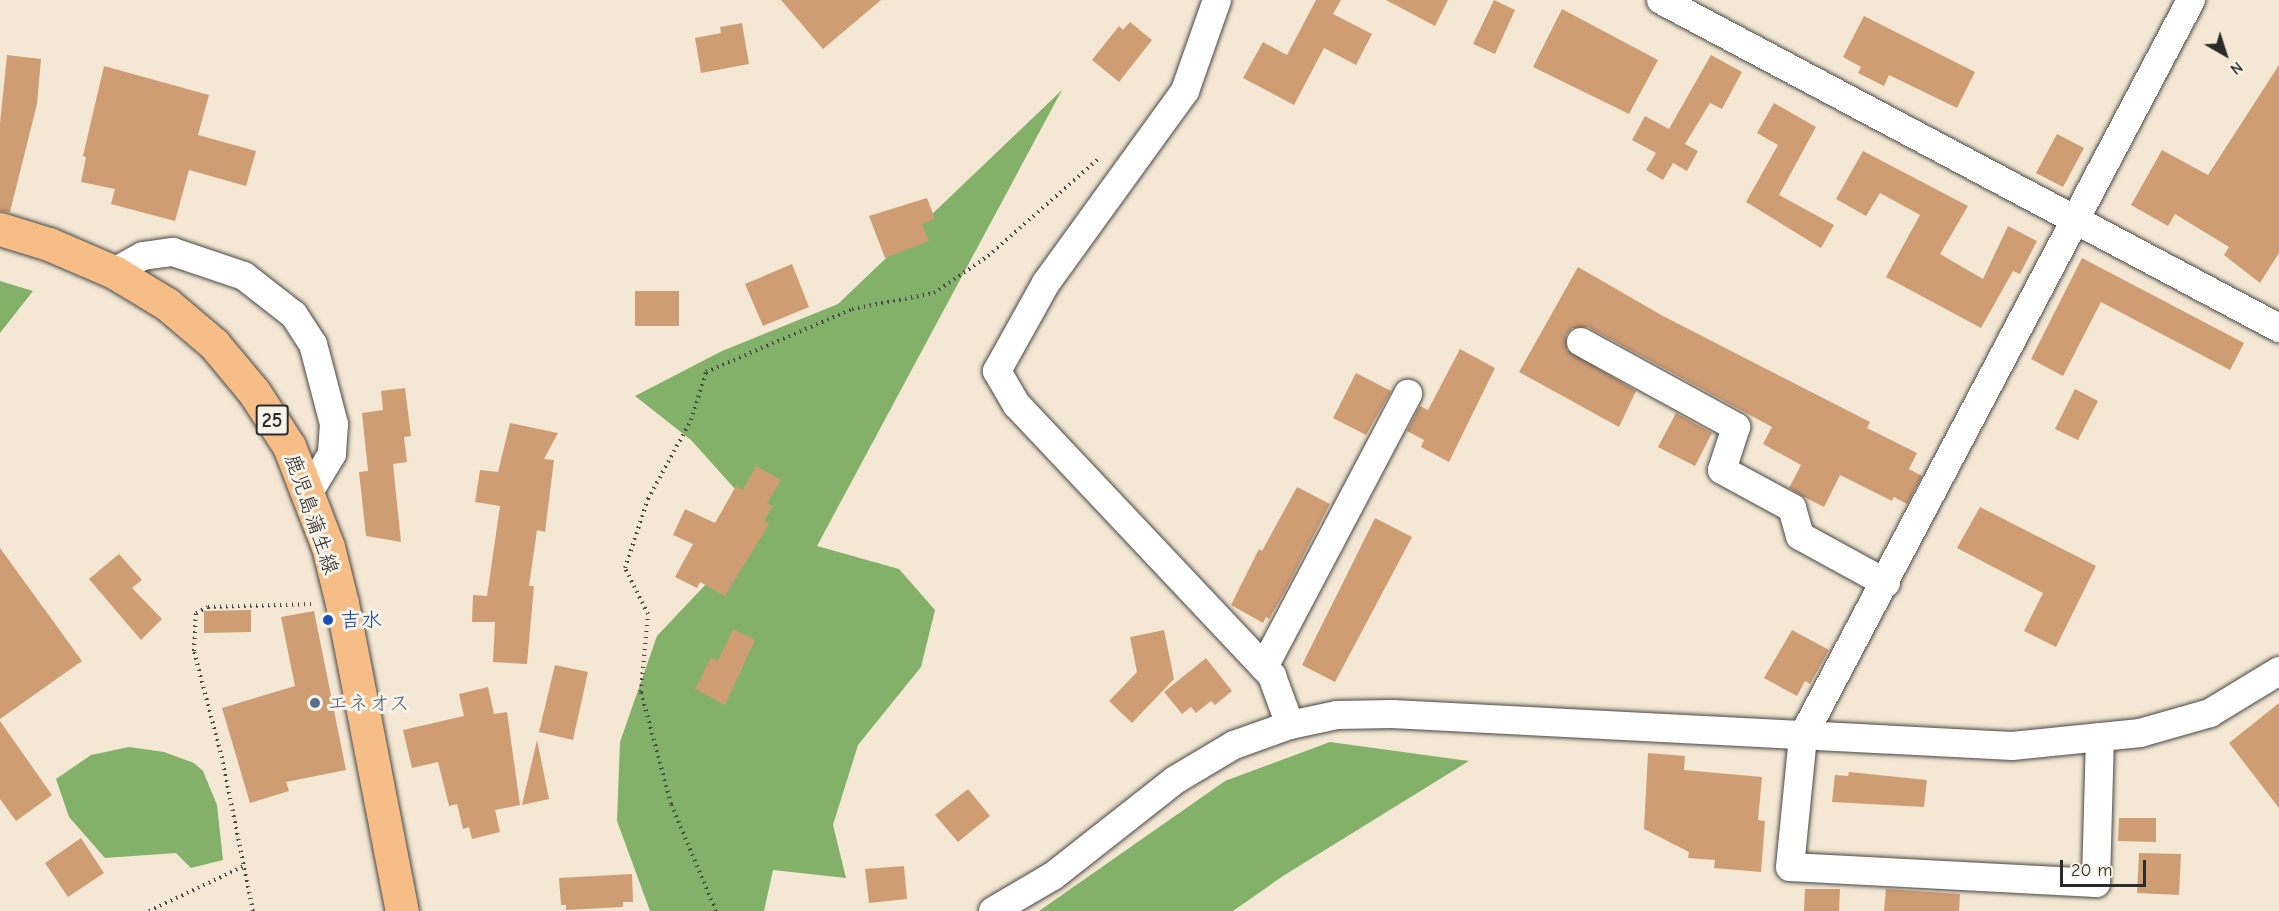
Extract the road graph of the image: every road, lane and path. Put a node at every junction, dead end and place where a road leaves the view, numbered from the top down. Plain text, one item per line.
1 (1217, 0) edge
2 (1661, 0) edge
3 (2191, 0) edge
4 (1108, 149) dead end
5 (2075, 222) junction
6 (0, 229) edge
7 (114, 272) junction
8 (2279, 328) edge
9 (1581, 342) dead end
10 (1408, 394) dead end
11 (309, 492) junction
12 (1886, 583) junction
13 (342, 603) junction
14 (1264, 667) junction
15 (2279, 671) edge
16 (1290, 725) junction
17 (1803, 735) junction
18 (2100, 738) junction
19 (244, 866) junction
20 (149, 911) edge
21 (253, 911) edge
22 (402, 911) edge
23 (716, 911) edge
24 (993, 911) edge

1 - 14 street
2 - 5 street
3 - 5 street
4 - 23 path
5 - 8 street
5 - 12 street
6 - 7 main road, 鹿児島蒲生線 / 25
7 - 11 main road, 鹿児島蒲生線 / 25
7 - 11 street
9 - 12 street
10 - 14 street
11 - 13 main road, 鹿児島蒲生線 / 25
12 - 17 street
13 - 19 path
13 - 22 main road, 鹿児島蒲生線 / 25
14 - 16 street
15 - 18 street
16 - 17 street
16 - 24 street
17 - 18 street
17 - 18 street
19 - 20 path
19 - 21 path

